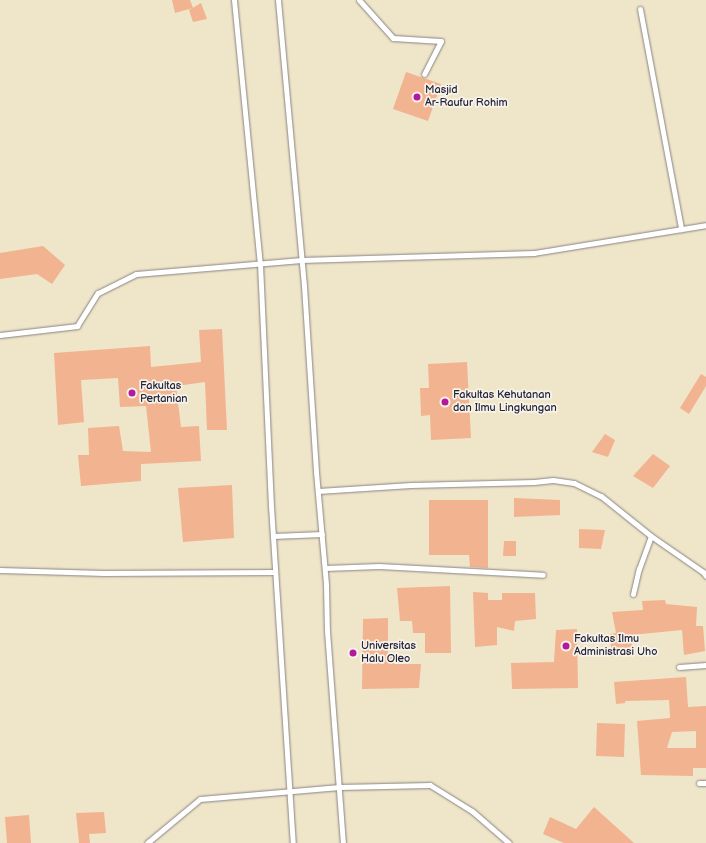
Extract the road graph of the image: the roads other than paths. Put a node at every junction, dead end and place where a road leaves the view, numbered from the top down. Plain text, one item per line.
1 (234, 0) edge
2 (278, 0) edge
3 (359, 0) edge
4 (640, 9) dead end
5 (424, 74) dead end
6 (706, 225) edge
7 (681, 229) junction
8 (301, 260) junction
9 (260, 264) junction
10 (0, 335) edge
11 (318, 491) junction
12 (322, 534) junction
13 (273, 536) junction
14 (651, 536) junction
15 (325, 568) junction
16 (0, 570) edge
17 (275, 572) junction
18 (705, 574) edge
19 (543, 575) dead end
20 (633, 594) dead end
21 (706, 665) edge
22 (679, 667) dead end
23 (699, 783) dead end
24 (706, 783) edge
25 (338, 787) junction
26 (290, 791) junction
27 (147, 843) edge
28 (293, 843) edge
29 (343, 843) edge
30 (509, 843) edge

1 - 9 lane
2 - 8 lane
3 - 5 lane
4 - 7 lane
6 - 7 lane
7 - 8 lane
8 - 9 lane
8 - 11 lane
9 - 10 lane
9 - 13 lane
11 - 12 lane
11 - 14 lane
12 - 13 lane
12 - 15 lane
13 - 17 lane
14 - 18 lane
14 - 20 lane
15 - 19 lane
15 - 25 lane
16 - 17 lane
17 - 26 lane
21 - 22 lane
23 - 24 lane
25 - 26 lane
25 - 29 lane
25 - 30 lane
26 - 27 lane
26 - 28 lane

